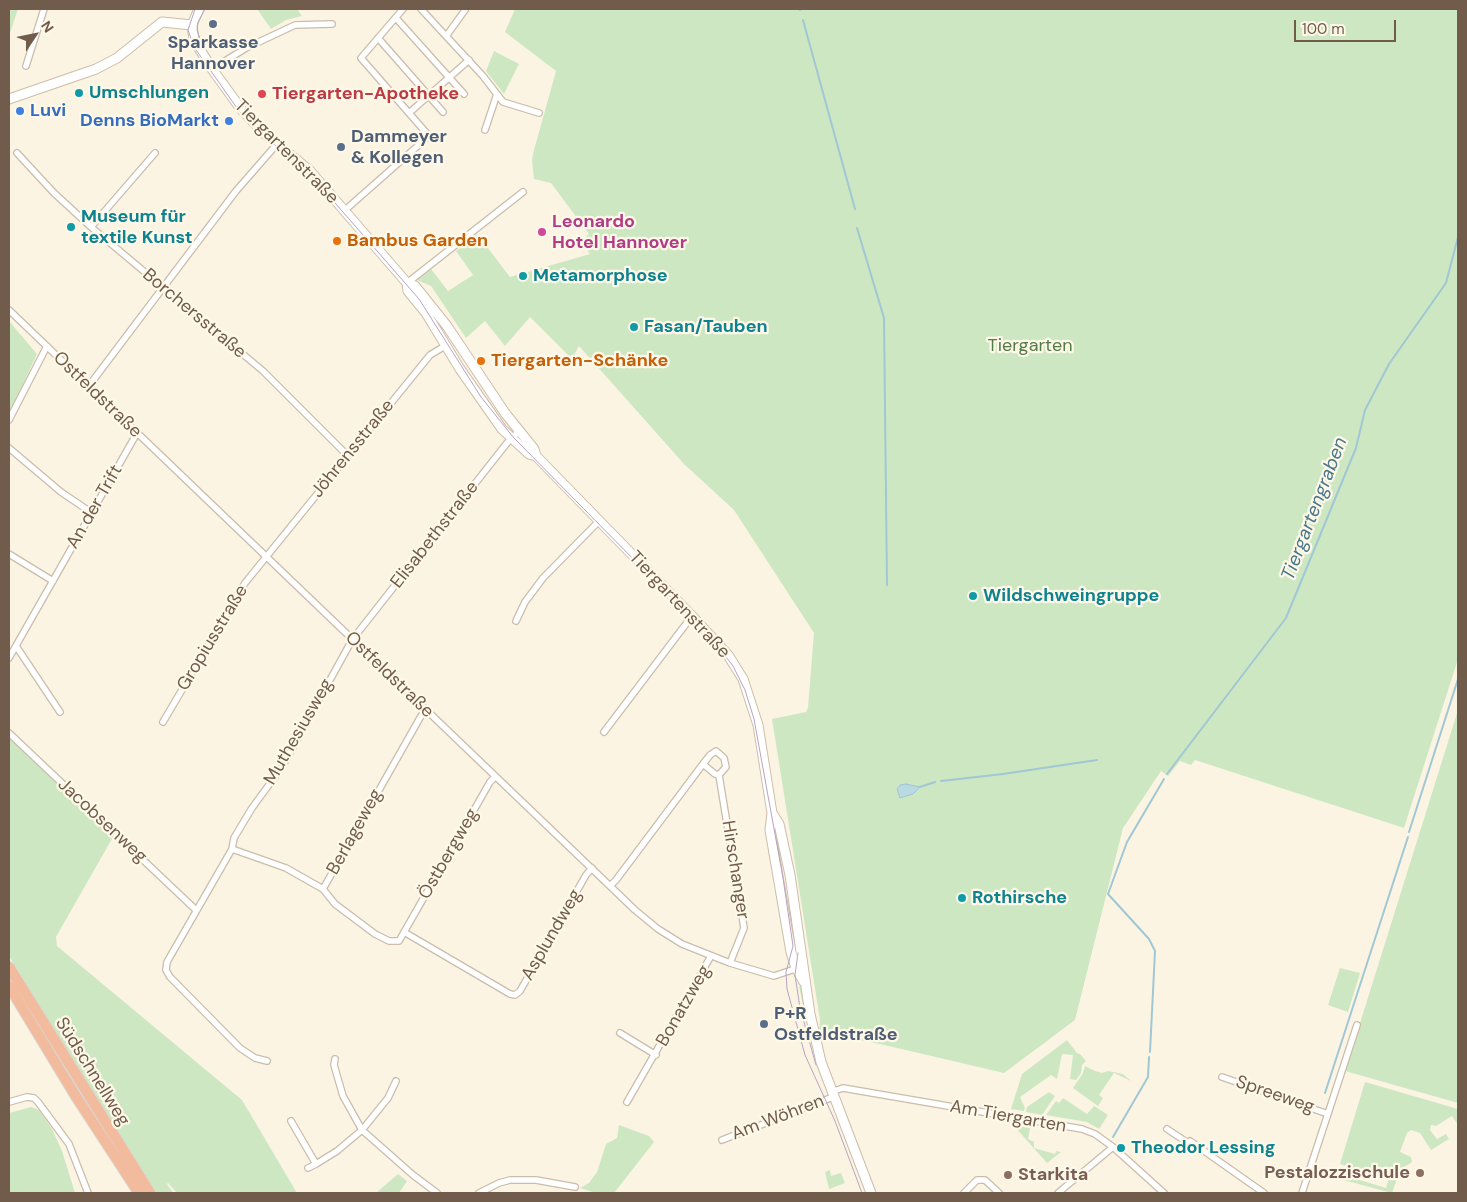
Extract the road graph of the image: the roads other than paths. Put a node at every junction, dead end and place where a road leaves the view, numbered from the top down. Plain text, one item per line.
1 (44, 9) edge
2 (199, 9) edge
3 (403, 9) edge
4 (421, 9) edge
5 (465, 10) dead end
6 (396, 18) junction
7 (332, 24) dead end
8 (192, 25) junction
9 (446, 35) junction
10 (378, 38) junction
11 (468, 60) junction
12 (26, 66) dead end
13 (212, 69) junction
14 (449, 77) junction
15 (464, 94) dead end
16 (497, 94) junction
17 (429, 95) junction
18 (9, 99) edge
19 (444, 112) dead end
20 (539, 112) dead end
21 (409, 113) junction
22 (486, 130) dead end
23 (277, 144) junction
24 (17, 153) dead end
25 (155, 153) dead end
26 (523, 192) dead end
27 (344, 211) junction
28 (91, 227) junction
29 (407, 283) junction
30 (162, 287) junction
31 (9, 310) edge
32 (47, 346) junction
33 (445, 346) junction
34 (88, 387) junction
35 (9, 420) edge
36 (519, 431) junction
37 (137, 433) junction
38 (512, 438) junction
39 (9, 448) edge
40 (347, 455) junction
41 (536, 456) junction
42 (92, 513) junction
43 (599, 520) junction
44 (9, 554) edge
45 (265, 557) junction
46 (53, 581) junction
47 (692, 616) junction
48 (516, 621) dead end
49 (352, 640) junction
50 (16, 646) junction
51 (9, 658) edge
52 (426, 710) junction
53 (60, 712) dead end
54 (163, 722) dead end
55 (604, 732) dead end
56 (9, 733) edge
57 (703, 764) junction
58 (719, 775) junction
59 (495, 777) junction
60 (232, 849) junction
61 (592, 868) junction
62 (610, 886) junction
63 (323, 889) junction
64 (196, 910) junction
65 (404, 932) junction
66 (711, 956) junction
67 (730, 963) junction
68 (9, 967) edge
69 (800, 968) junction
70 (9, 986) edge
71 (1357, 1025) dead end
72 (620, 1033) dead end
73 (656, 1055) junction
74 (335, 1059) dead end
75 (267, 1061) dead end
76 (1222, 1077) dead end
77 (396, 1081) dead end
78 (832, 1094) junction
79 (9, 1102) edge
80 (627, 1102) dead end
81 (1328, 1114) junction
82 (291, 1121) dead end
83 (1167, 1129) dead end
84 (362, 1130) junction
85 (722, 1140) dead end
86 (1113, 1147) junction
87 (316, 1164) junction
88 (308, 1168) dead end
89 (575, 1187) dead end
90 (88, 1193) edge
91 (139, 1193) edge
92 (150, 1193) edge
93 (437, 1193) edge
94 (479, 1193) edge
95 (871, 1193) edge
96 (964, 1193) edge
97 (999, 1193) edge
98 (1058, 1193) edge
99 (1164, 1193) edge
100 (1264, 1193) edge
101 (1302, 1193) edge

1 - 12 street
2 - 8 main road
3 - 6 street
4 - 9 street
5 - 9 street
6 - 10 street
6 - 14 street
7 - 13 street
8 - 13 main road, Tiergartenstraße
8 - 18 main road
9 - 11 street
10 - 17 street
10 - 21 street
11 - 14 street
11 - 16 street
13 - 23 main road, Tiergartenstraße
14 - 15 street
14 - 17 street
16 - 20 street
16 - 22 street
17 - 19 street
17 - 21 street
21 - 27 street
23 - 27 main road, Tiergartenstraße
23 - 30 street
24 - 28 street, Borchersstraße
25 - 28 street
26 - 29 street
27 - 29 main road, Tiergartenstraße
28 - 30 street, Borchersstraße
29 - 33 main road, Tiergartenstraße
29 - 36 main road, Tiergartenstraße
30 - 34 street
30 - 40 street, Borchersstraße
31 - 32 street, Ostfeldstraße
32 - 34 street, Ostfeldstraße
32 - 35 street
33 - 38 main road, Tiergartenstraße
33 - 40 street, Jöhrensstraße
34 - 37 street, Ostfeldstraße
36 - 38 street, Elisabethstraße
36 - 41 main road, Tiergartenstraße
37 - 42 street, An der Trift
37 - 45 street, Ostfeldstraße
38 - 41 main road, Tiergartenstraße
38 - 49 street, Elisabethstraße
39 - 42 street
40 - 45 street, Jöhrensstraße
41 - 43 main road, Tiergartenstraße
42 - 46 street, An der Trift
43 - 47 main road, Tiergartenstraße
43 - 48 street
44 - 46 street
45 - 49 street, Ostfeldstraße
45 - 54 street, Gropiusstraße
46 - 50 street, An der Trift
47 - 55 street
47 - 69 main road, Tiergartenstraße
49 - 52 street, Ostfeldstraße
49 - 60 street, Muthesiusweg
50 - 51 street, An der Trift
50 - 53 street
52 - 59 street, Ostfeldstraße
52 - 63 street, Berlageweg
56 - 64 street, Jacobsenweg
57 - 58 street
57 - 58 street, Hirschanger
57 - 62 street, Hirschanger
58 - 67 street, Hirschanger
59 - 61 street, Ostfeldstraße
59 - 65 street, Östbergweg
60 - 63 street
60 - 64 street, Muthesiusweg
61 - 62 street, Ostfeldstraße
61 - 65 street, Asplundweg
62 - 66 street, Ostfeldstraße
63 - 65 street, Berlageweg
64 - 75 street, Muthesiusweg
66 - 67 street, Ostfeldstraße
66 - 73 street, Bonatzweg
67 - 69 street, Ostfeldstraße
68 - 92 highway, Südschnellweg
69 - 78 main road, Tiergartenstraße
70 - 91 highway, Südschnellweg
71 - 81 street
72 - 73 street, Bonatzweg
73 - 80 street, Bonatzweg
74 - 84 street
76 - 81 street, Spreeweg
77 - 84 street
78 - 85 street, Am Wöhren
78 - 86 street, Am Tiergarten
78 - 95 main road, Tiergartenstraße
79 - 90 street
81 - 101 street
82 - 87 street
83 - 100 street
84 - 87 street
84 - 93 street
86 - 98 street
86 - 99 street, Am Tiergarten
87 - 88 street
89 - 94 street
96 - 97 street

